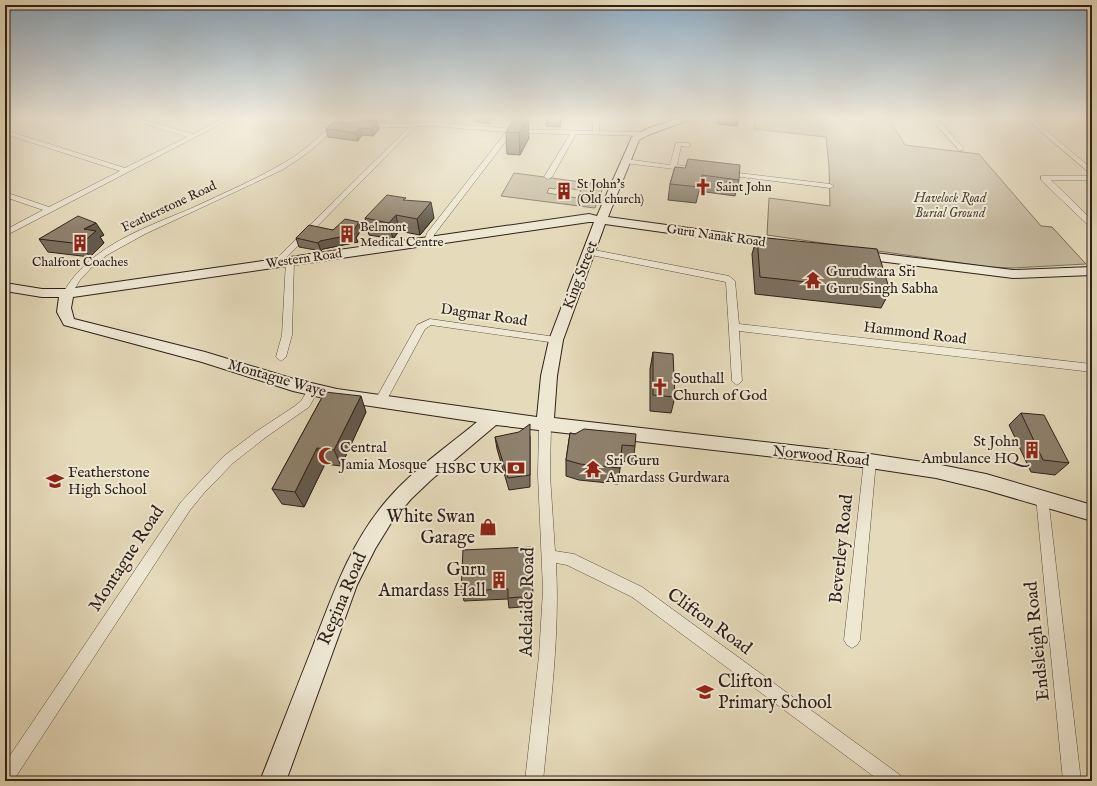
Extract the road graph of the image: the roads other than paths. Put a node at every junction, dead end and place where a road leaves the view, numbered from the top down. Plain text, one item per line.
1 (74, 154) edge
2 (158, 154) edge
3 (304, 154) edge
4 (385, 154) edge
5 (495, 154) edge
6 (561, 154) edge
7 (628, 154) edge
8 (676, 154) edge
9 (1069, 154) edge
10 (625, 161) junction
11 (673, 167) junction
12 (126, 170) junction
13 (697, 170) edge
14 (713, 172) edge
15 (1092, 173) edge
16 (548, 176) dead end
17 (1092, 178) edge
18 (830, 186) dead end
19 (5, 194) edge
20 (50, 210) junction
21 (602, 218) junction
22 (1092, 224) edge
23 (5, 233) edge
24 (428, 242) junction
25 (785, 245) edge
26 (588, 252) junction
27 (847, 254) edge
28 (290, 261) junction
29 (276, 263) junction
30 (1092, 271) edge
31 (5, 287) edge
32 (68, 293) junction
33 (734, 327) junction
34 (556, 340) junction
35 (281, 357) dead end
36 (1092, 368) edge
37 (737, 381) dead end
38 (313, 391) junction
39 (380, 402) junction
40 (460, 413) junction
41 (493, 418) junction
42 (545, 424) junction
43 (460, 447) junction
44 (870, 461) junction
45 (1042, 497) junction
46 (1092, 512) edge
47 (549, 556) junction
48 (852, 640) dead end
49 (5, 778) edge
50 (273, 781) edge
51 (534, 781) edge
52 (894, 781) edge
53 (1072, 781) edge

1 - 12 street
2 - 12 street
3 - 32 street, Featherstone Road
4 - 29 street
5 - 24 street
6 - 16 street
7 - 10 street, King Street
8 - 11 street
9 - 15 street
10 - 11 street
10 - 21 street, King Street
11 - 13 street
12 - 20 street
14 - 18 street
17 - 22 street
19 - 20 street
20 - 23 street
21 - 24 street, Western Road
21 - 25 street, Guru Nanak Road
21 - 26 street, King Street
24 - 28 street, Western Road
26 - 33 street
26 - 34 street, King Street
27 - 30 street
28 - 29 street, Western Road
28 - 35 street
29 - 32 street, Western Road
31 - 32 street, Western Road
32 - 38 street, Montague Waye
33 - 36 street, Hammond Road
33 - 37 street
34 - 39 street, Dagmar Road
34 - 42 street, King Street
38 - 39 street, Montague Waye
38 - 49 street, Montague Road
39 - 40 street, Montague Waye
40 - 41 street, Montague Waye
40 - 43 street
41 - 42 street, Montague Waye
41 - 43 street, Regina Road
42 - 44 street, Norwood Road
42 - 47 street, Adelaide Road
43 - 50 street, Regina Road
44 - 45 street, Norwood Road
44 - 48 street, Beverley Road
45 - 46 street, Norwood Road
45 - 53 street, Endsleigh Road
47 - 51 street, Adelaide Road
47 - 52 street, Clifton Road

